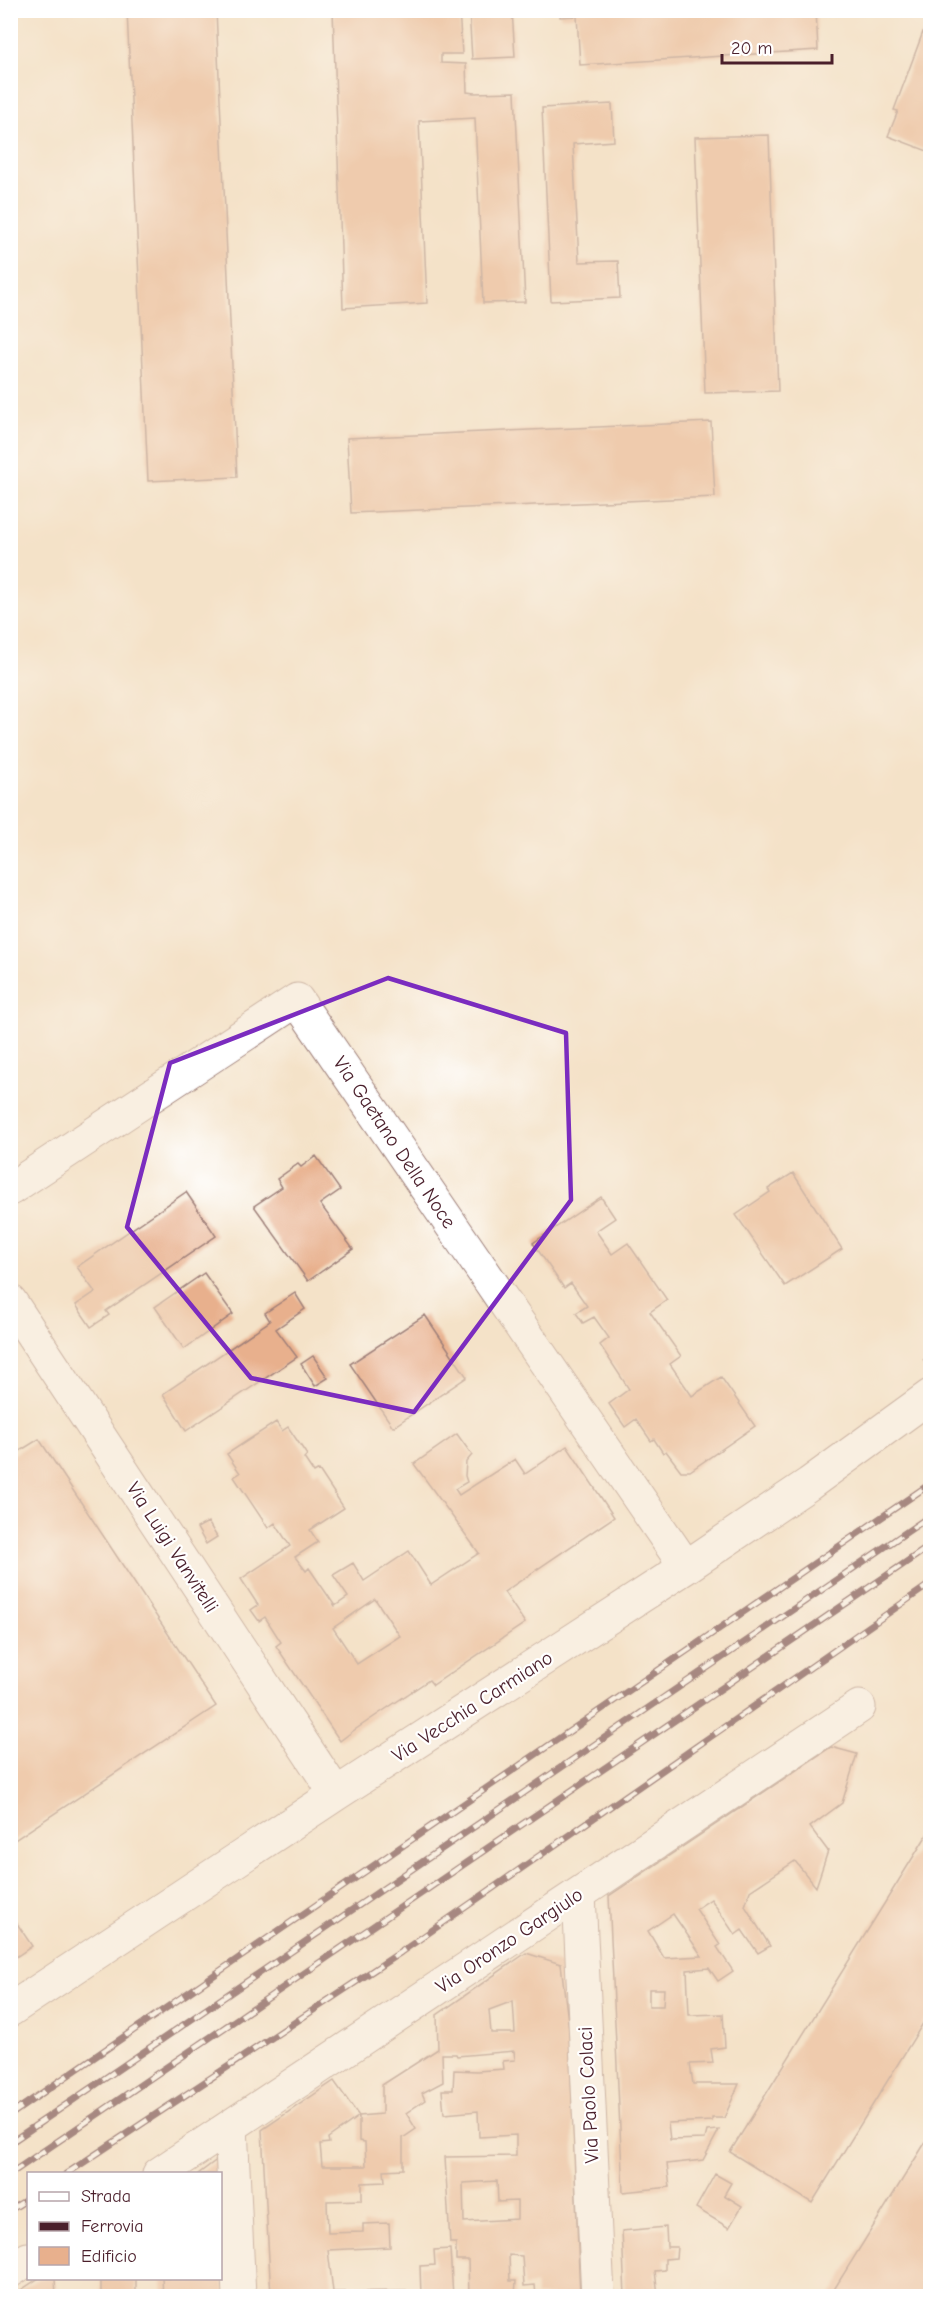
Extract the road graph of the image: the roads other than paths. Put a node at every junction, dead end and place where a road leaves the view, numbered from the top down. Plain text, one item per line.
1 (10, 1189) edge
2 (10, 1300) edge
3 (930, 1396) edge
4 (686, 1567) junction
5 (859, 1707) dead end
6 (336, 1794) junction
7 (579, 1894) junction
8 (10, 2010) edge
9 (231, 2126) junction
10 (162, 2172) edge
11 (27, 2260) edge
12 (10, 2271) edge
13 (239, 2296) edge
14 (598, 2296) edge

1 - 4 street, Via Gaetano Della Noce
2 - 6 street, Via Luigi Vanvitelli
3 - 4 street, Via Vecchia Carmiano
4 - 6 street, Via Vecchia Carmiano
5 - 7 street, Via Oronzo Gargiulo
6 - 8 street, Via Vecchia Carmiano
7 - 9 street, Via Oronzo Gargiulo
7 - 14 street, Via Paolo Colaci
9 - 10 street, Via Oronzo Gargiulo
9 - 13 street
11 - 12 street

